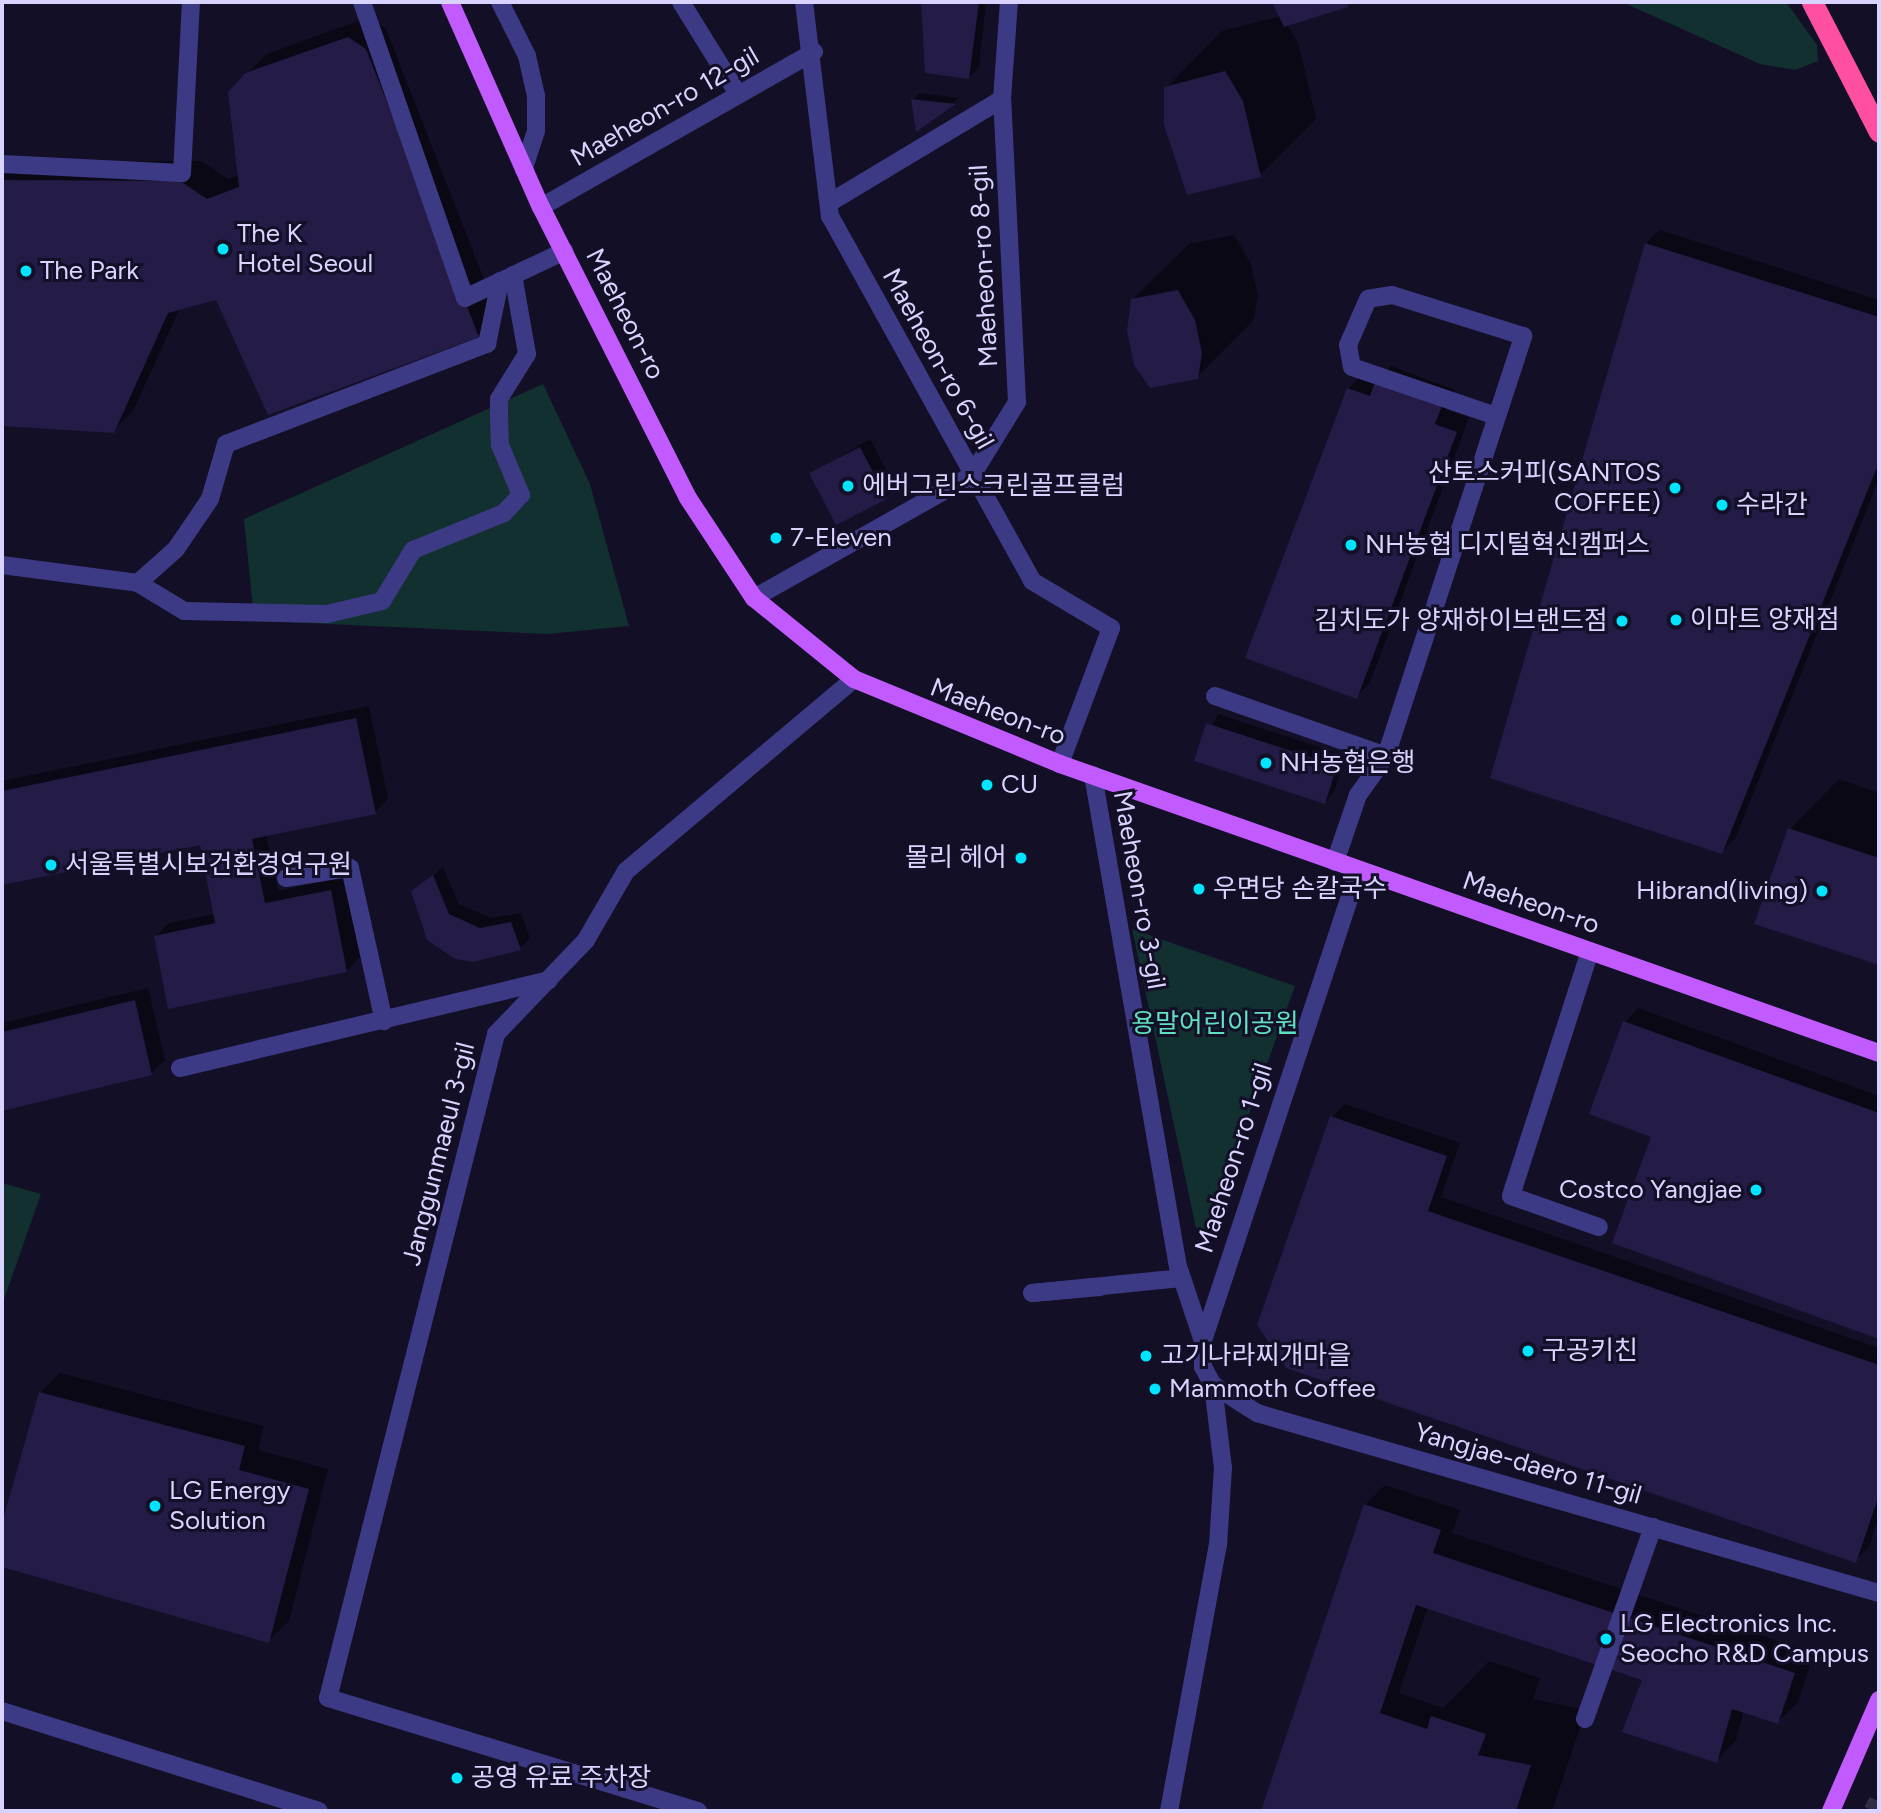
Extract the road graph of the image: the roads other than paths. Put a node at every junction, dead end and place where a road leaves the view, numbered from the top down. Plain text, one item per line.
1 (191, 2) edge
2 (362, 2) edge
3 (450, 2) edge
4 (500, 2) edge
5 (681, 2) edge
6 (804, 2) edge
7 (1009, 2) edge
8 (1812, 2) edge
9 (814, 52) junction
10 (738, 94) junction
11 (1002, 99) junction
12 (1879, 132) edge
13 (2, 164) edge
14 (523, 169) junction
15 (829, 202) junction
16 (541, 207) junction
17 (565, 251) junction
18 (507, 278) junction
19 (1496, 415) junction
20 (972, 475) junction
21 (2, 565) edge
22 (138, 583) junction
23 (754, 598) junction
24 (854, 679) junction
25 (1215, 696) dead end
26 (1387, 756) junction
27 (1060, 764) junction
28 (1093, 775) junction
29 (1335, 862) junction
30 (1358, 872) junction
31 (286, 878) dead end
32 (1590, 951) junction
33 (552, 979) junction
34 (384, 1021) junction
35 (1879, 1053) edge
36 (180, 1068) dead end
37 (1599, 1227) dead end
38 (1181, 1278) junction
39 (1032, 1293) dead end
40 (1203, 1341) junction
41 (1213, 1385) junction
42 (1653, 1527) junction
43 (1879, 1593) edge
44 (1879, 1700) edge
45 (2, 1711) edge
46 (1585, 1720) dead end
47 (319, 1811) edge
48 (698, 1811) edge
49 (1169, 1811) edge
50 (1830, 1811) edge

1 - 13 street
2 - 18 street
3 - 14 main road, Maeheon-ro
4 - 14 street
5 - 10 street
6 - 9 street, Maeheon-ro 6-gil
7 - 11 street, Maeheon-ro 8-gil
8 - 12 highway
9 - 10 street, Maeheon-ro 12-gil
9 - 15 street, Maeheon-ro 6-gil
10 - 16 street, Maeheon-ro 12-gil
11 - 15 street
11 - 20 street, Maeheon-ro 8-gil
14 - 16 main road, Maeheon-ro
15 - 20 street, Maeheon-ro 6-gil
16 - 17 main road, Maeheon-ro
17 - 18 street
17 - 23 main road, Maeheon-ro
18 - 22 street
18 - 22 street
19 - 19 street
19 - 26 street
20 - 23 street, Maeheon-ro 8-gil
20 - 27 street, Maeheon-ro 6-gil
21 - 22 street
23 - 24 main road, Maeheon-ro
24 - 27 main road, Maeheon-ro
24 - 33 street, Janggunmaeul 3-gil
25 - 26 street
26 - 29 street
27 - 28 main road, Maeheon-ro
28 - 29 main road, Maeheon-ro
28 - 38 street, Maeheon-ro 3-gil
29 - 30 main road, Maeheon-ro
30 - 32 main road, Maeheon-ro
30 - 40 street, Maeheon-ro 1-gil
31 - 34 street
32 - 35 main road, Maeheon-ro
32 - 37 street
33 - 34 street
33 - 48 street, Janggunmaeul 3-gil
34 - 36 street
38 - 39 street
38 - 40 street, Maeheon-ro 3-gil
40 - 41 street
41 - 42 street, Yangjae-daero 11-gil
41 - 49 street
42 - 43 street, Yangjae-daero 11-gil
42 - 46 street
44 - 50 main road
45 - 47 street

